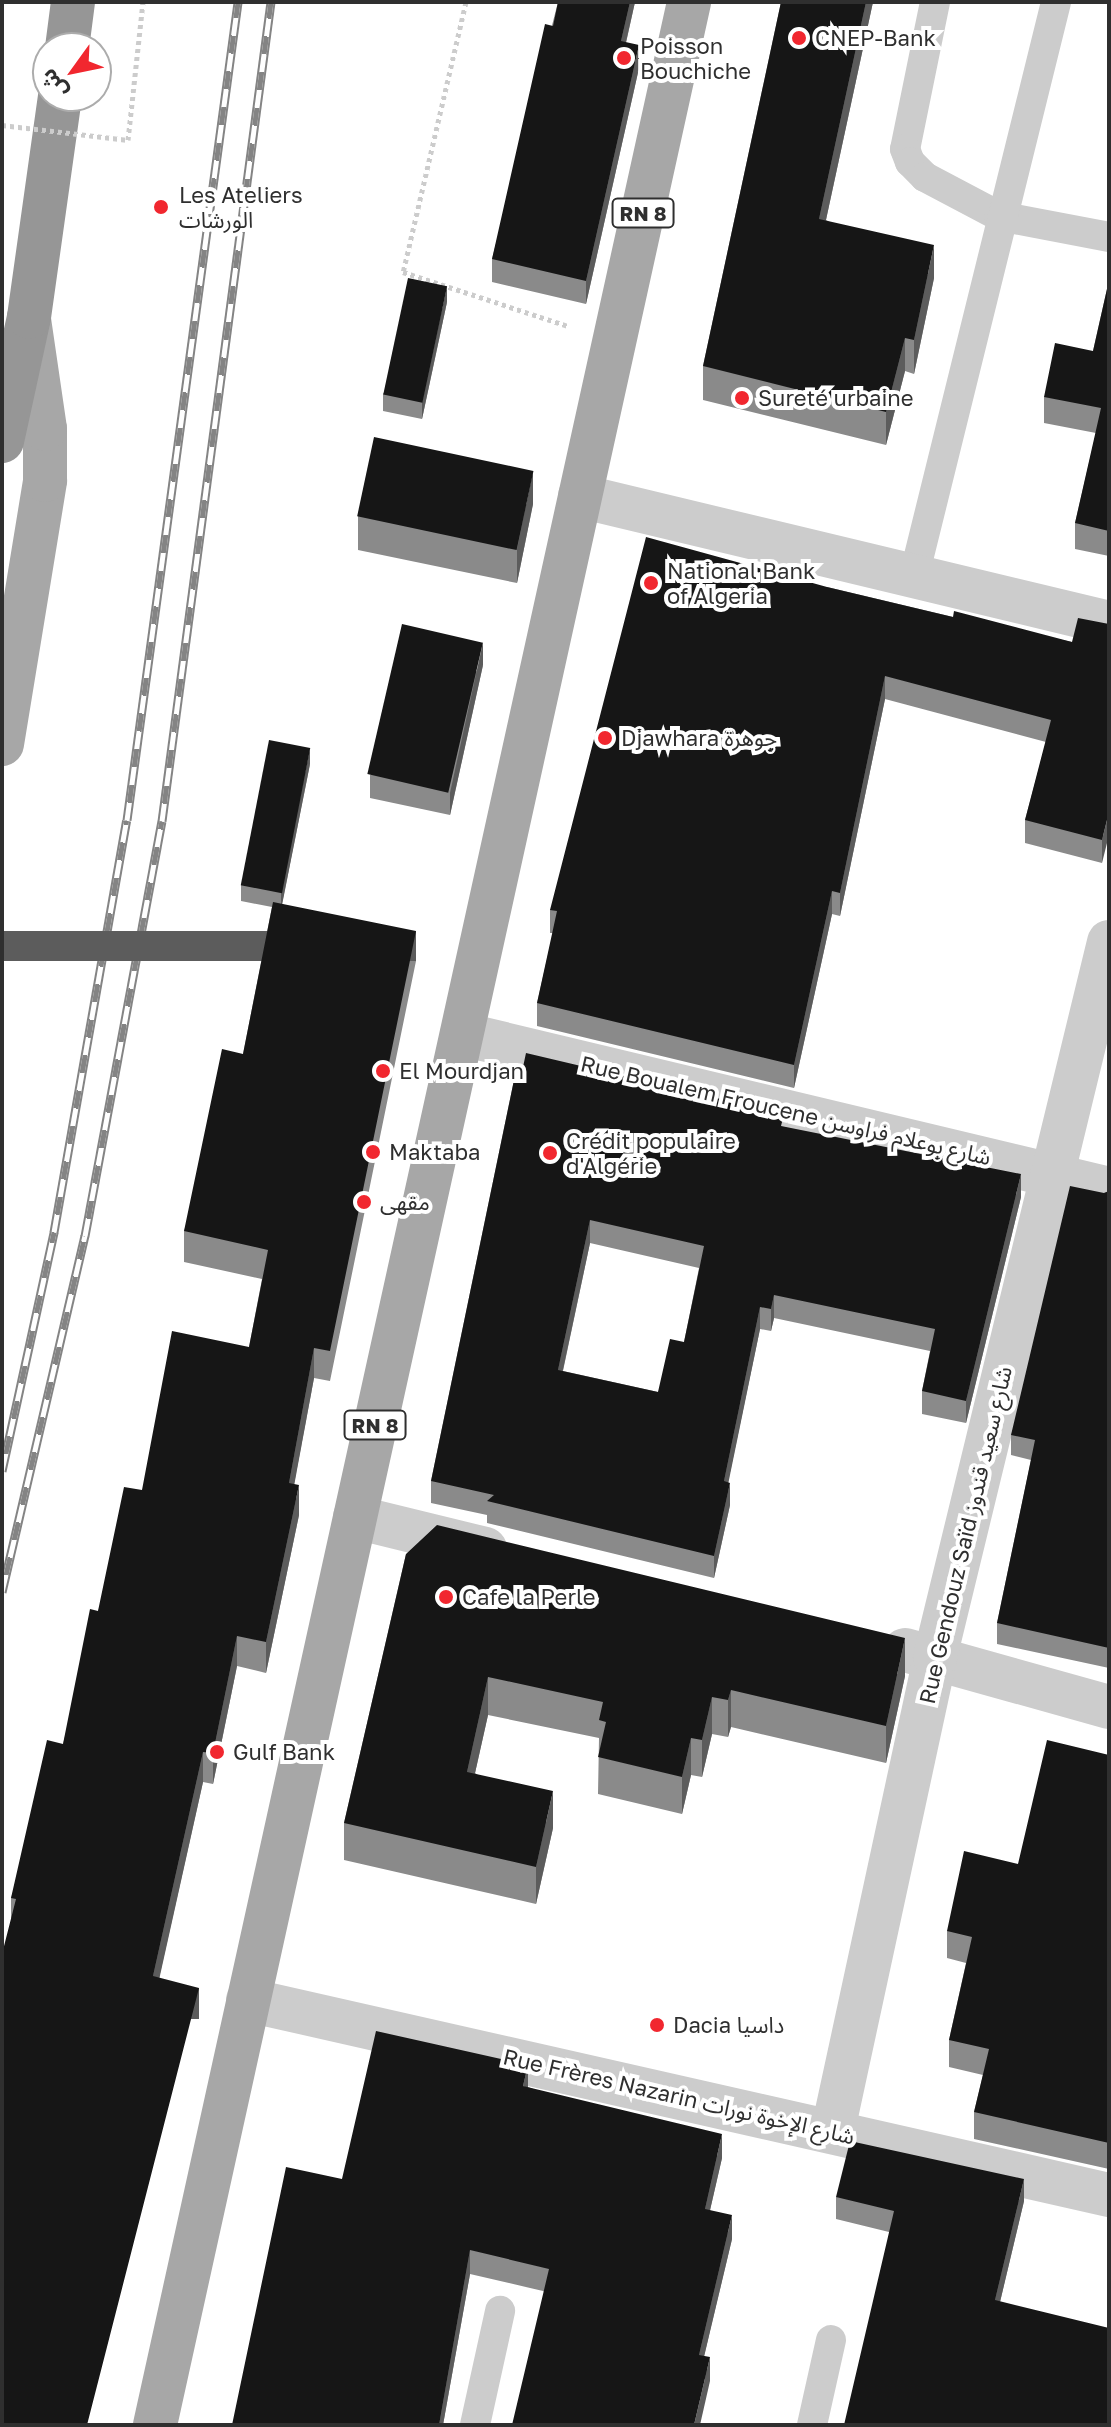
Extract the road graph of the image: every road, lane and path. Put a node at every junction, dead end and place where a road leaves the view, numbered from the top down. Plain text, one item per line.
1 (73, 2) edge
2 (143, 2) edge
3 (466, 2) edge
4 (689, 2) edge
5 (935, 2) edge
6 (1056, 2) edge
7 (69, 32) edge
8 (58, 112) edge
9 (2, 125) edge
10 (999, 216) junction
11 (1109, 237) edge
12 (29, 317) junction
13 (614, 342) junction
14 (2, 441) edge
15 (580, 496) junction
16 (914, 576) junction
17 (1109, 623) edge
18 (2, 744) edge
19 (1109, 942) edge
20 (462, 1034) junction
21 (1052, 1172) junction
22 (1109, 1189) edge
23 (355, 1517) junction
24 (523, 1558) edge
25 (858, 1639) edge
26 (935, 1657) junction
27 (1109, 1707) edge
28 (248, 2000) junction
29 (833, 2130) junction
30 (1109, 2195) edge
31 (500, 2311) dead end
32 (831, 2340) dead end
33 (155, 2425) edge
34 (475, 2425) edge
35 (812, 2425) edge

1 - 7 highway
2 - 9 path, bridge
3 - 13 path
4 - 13 main road, RN 8
5 - 10 lane
6 - 10 lane
8 - 12 highway
10 - 11 lane
10 - 16 lane
12 - 14 highway
12 - 18 main road
13 - 15 main road, RN 8
15 - 16 street
15 - 20 main road, RN 8
16 - 17 street
19 - 21 street, Rue Gendouz Saïd شارع سعيد قندوز
20 - 21 street, Rue Boualem Froucene شارع بوعلام فراوسن
20 - 23 main road, RN 8
21 - 22 street, Rue Boualem Froucene شارع بوعلام فراوسن
21 - 26 street, Rue Gendouz Saïd شارع سعيد قندوز
23 - 24 street
23 - 28 main road, RN 8
25 - 26 street
26 - 27 street
26 - 29 street, Rue Gendouz Saïd شارع سعيد قندوز
28 - 29 street, Rue Frères Nazarin شارع الإخوة نورات
28 - 33 main road, RN 8
29 - 30 street, Rue Frères Nazarin شارع الإخوة نورات
31 - 34 lane
32 - 35 lane

